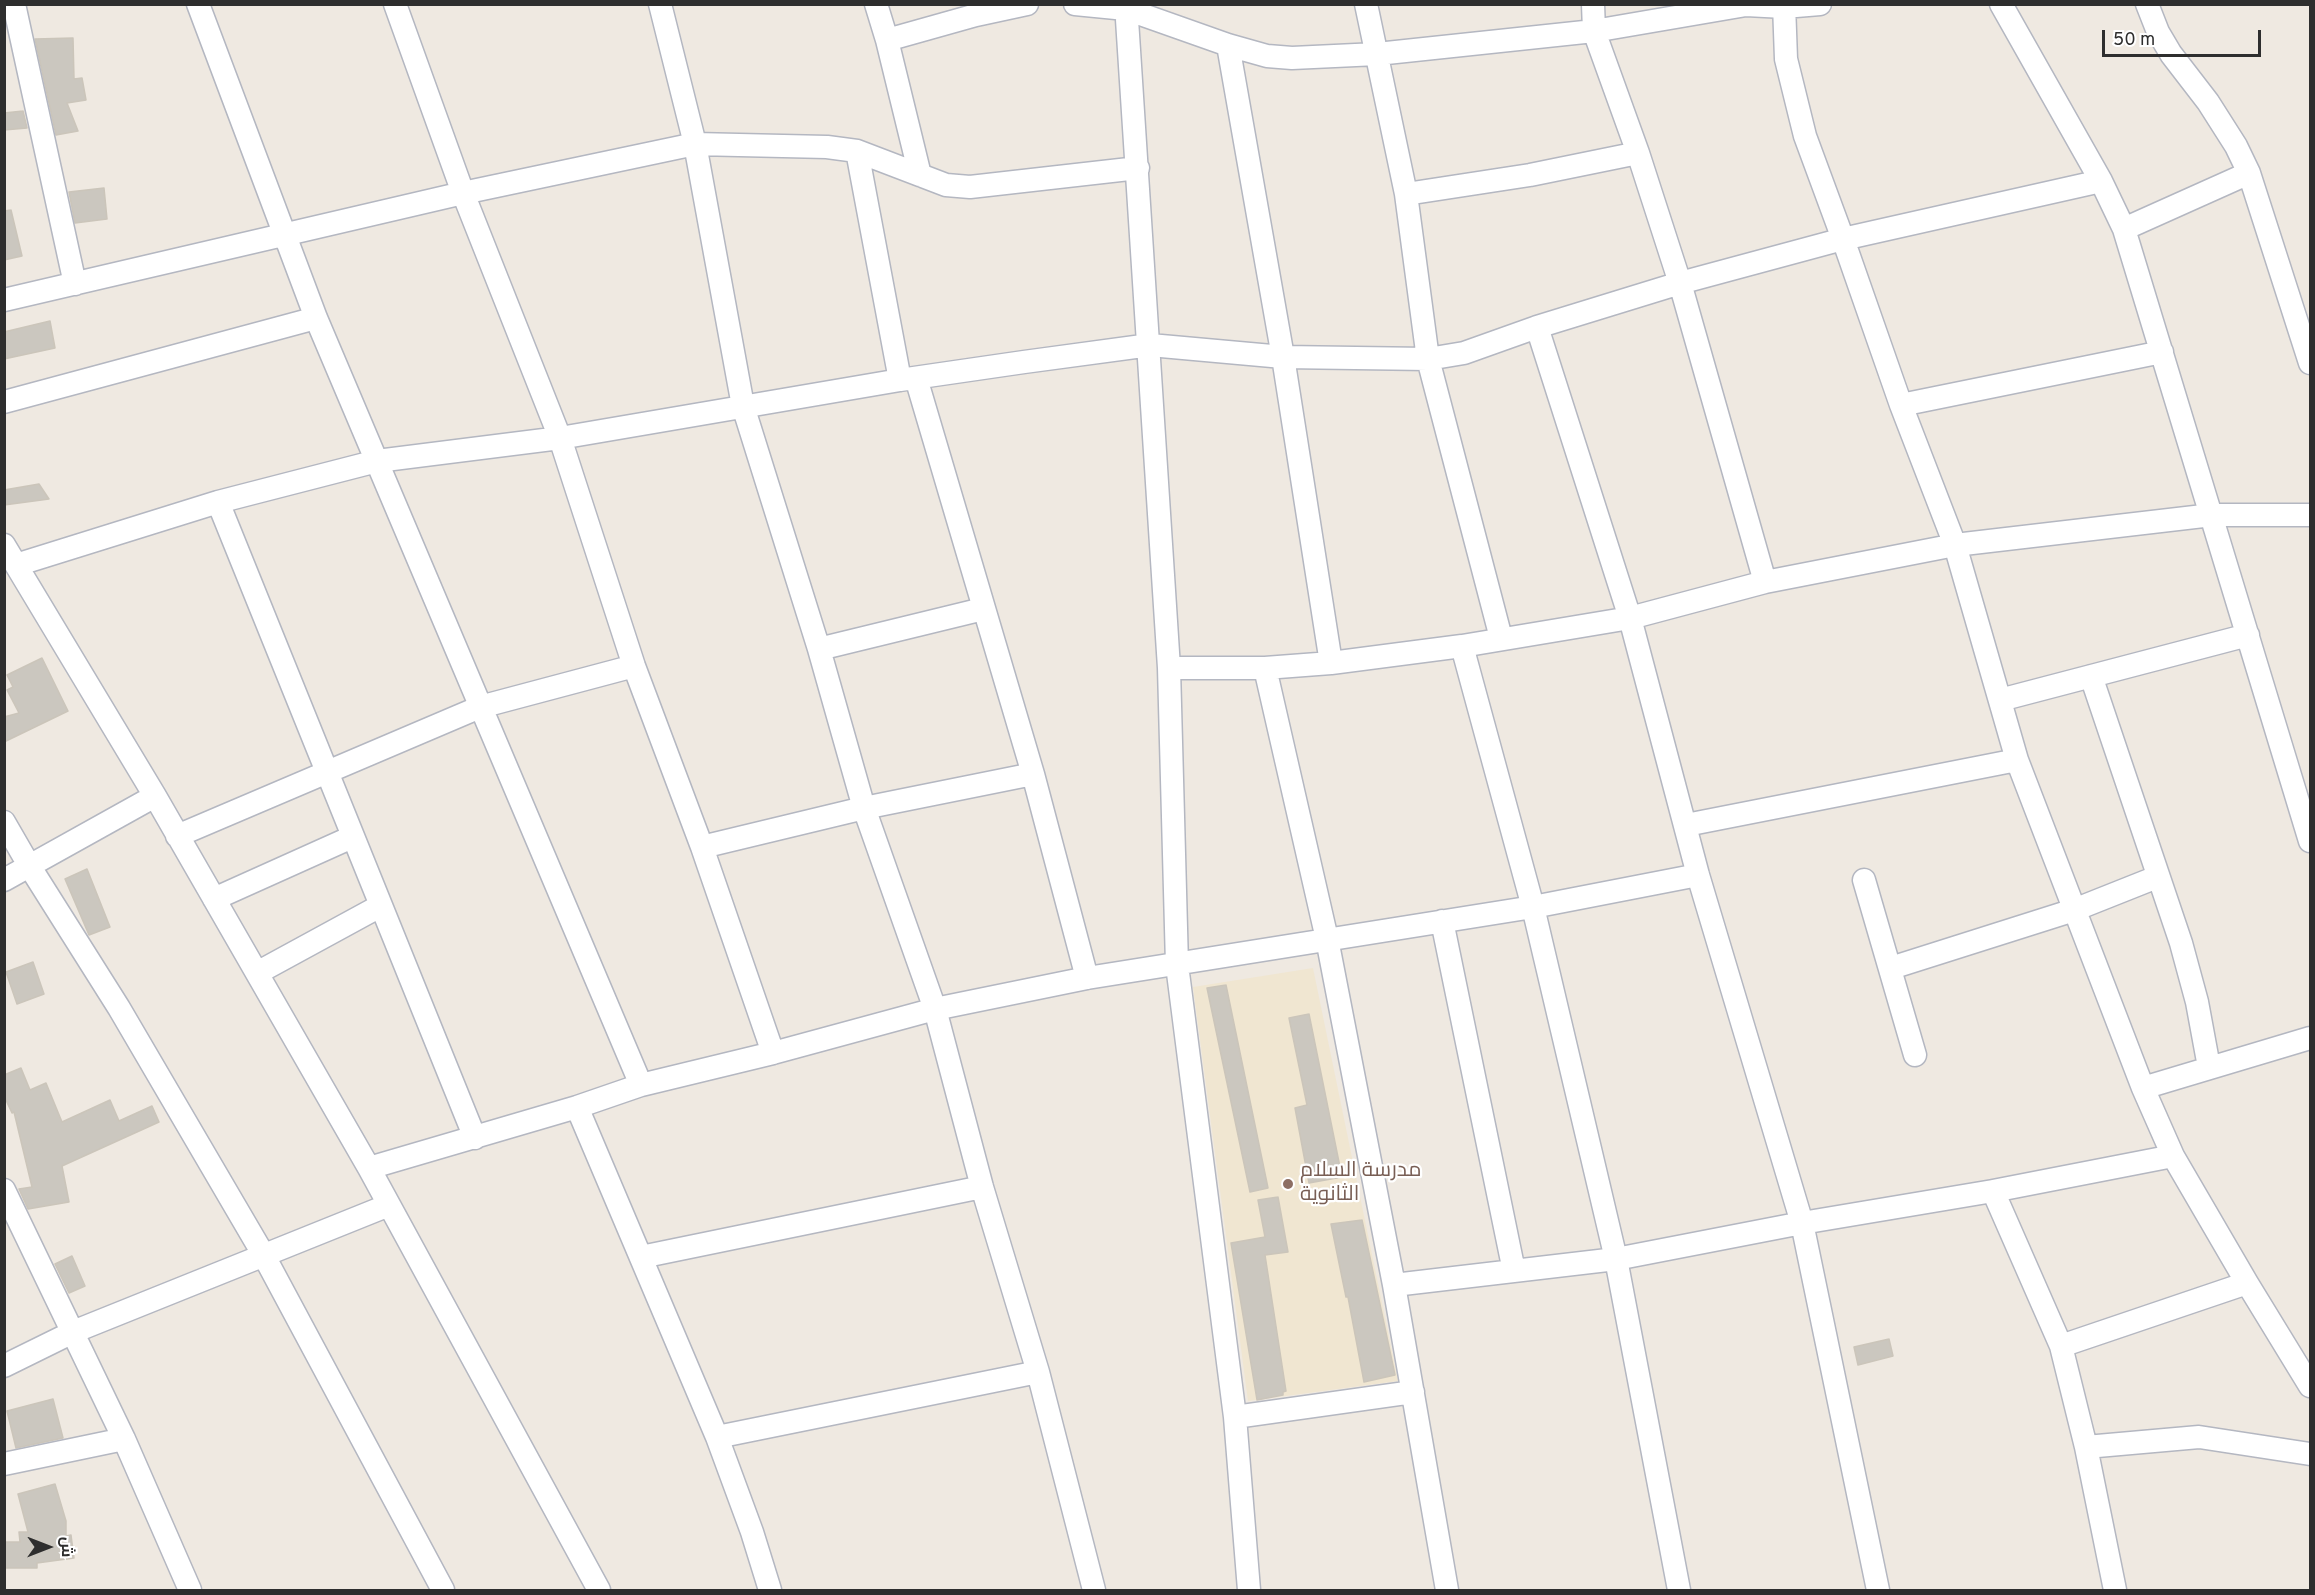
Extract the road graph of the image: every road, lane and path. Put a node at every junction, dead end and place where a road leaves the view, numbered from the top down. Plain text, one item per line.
1 (14, 4) edge
2 (198, 4) edge
3 (395, 4) edge
4 (660, 4) edge
5 (876, 4) edge
6 (1027, 4) edge
7 (1075, 4) edge
8 (1366, 4) edge
9 (1593, 4) edge
10 (1820, 4) edge
11 (2001, 4) edge
12 (2147, 4) edge
13 (1784, 6) edge
14 (1126, 7) edge
15 (1594, 31) junction
16 (887, 40) junction
17 (1228, 45) junction
18 (1377, 54) junction
19 (695, 144) junction
20 (858, 151) junction
21 (1638, 153) junction
22 (1138, 168) junction
23 (2249, 173) junction
24 (920, 175) junction
25 (2101, 181) junction
26 (463, 193) junction
27 (1406, 194) junction
28 (2124, 229) junction
29 (285, 236) junction
30 (1843, 239) junction
31 (75, 284) junction
32 (1680, 284) junction
33 (4, 300) edge
34 (316, 318) junction
35 (1538, 327) junction
36 (1150, 345) junction
37 (2162, 352) junction
38 (1283, 357) junction
39 (1428, 359) junction
40 (2310, 363) edge
41 (908, 379) junction
42 (4, 402) edge
43 (1901, 405) junction
44 (743, 406) junction
45 (560, 438) junction
46 (377, 461) junction
47 (218, 502) junction
48 (2212, 515) junction
49 (2310, 515) edge
50 (1955, 546) junction
51 (10, 555) edge
52 (1765, 582) junction
53 (983, 609) junction
54 (1630, 618) junction
55 (2248, 635) junction
56 (1501, 638) junction
57 (1462, 646) junction
58 (819, 649) junction
59 (1331, 663) junction
60 (634, 666) junction
61 (1169, 668) junction
62 (1265, 668) junction
63 (2091, 676) junction
64 (2000, 700) junction
65 (480, 707) junction
66 (2017, 760) junction
67 (326, 772) junction
68 (1033, 774) junction
69 (155, 796) junction
70 (864, 808) junction
71 (4, 822) edge
72 (1686, 825) junction
73 (177, 836) junction
74 (352, 837) junction
75 (2310, 842) edge
76 (702, 847) junction
77 (30, 867) junction
78 (1698, 875) junction
79 (2157, 877) junction
80 (4, 880) edge
81 (1864, 880) dead end
82 (214, 899) junction
83 (380, 906) junction
84 (1533, 907) junction
85 (2074, 910) junction
86 (1442, 921) junction
87 (1327, 939) junction
88 (1177, 965) junction
89 (1891, 968) junction
90 (257, 973) junction
91 (1087, 978) junction
92 (935, 1010) junction
93 (2310, 1038) edge
94 (773, 1053) junction
95 (1915, 1055) dead end
96 (2209, 1067) junction
97 (640, 1085) junction
98 (2143, 1088) junction
99 (577, 1107) junction
100 (475, 1138) junction
101 (2173, 1156) junction
102 (369, 1168) junction
103 (982, 1187) junction
104 (4, 1190) edge
105 (1993, 1191) junction
106 (389, 1205) junction
107 (1802, 1223) junction
108 (263, 1254) junction
109 (640, 1257) junction
110 (1616, 1258) junction
111 (1514, 1271) junction
112 (2247, 1283) junction
113 (1394, 1286) junction
114 (73, 1332) junction
115 (2061, 1346) junction
116 (4, 1366) edge
117 (1038, 1372) junction
118 (2310, 1386) edge
119 (1413, 1392) junction
120 (1235, 1417) junction
121 (717, 1437) junction
122 (124, 1439) junction
123 (2086, 1447) junction
124 (2310, 1454) edge
125 (4, 1464) edge
126 (190, 1590) edge
127 (444, 1590) edge
128 (599, 1590) edge
129 (770, 1590) edge
130 (1094, 1590) edge
131 (1249, 1590) edge
132 (1447, 1590) edge
133 (1679, 1590) edge
134 (1878, 1590) edge
135 (2115, 1590) edge

1 - 31 street
2 - 29 street
3 - 26 street
4 - 19 street
5 - 16 street
6 - 16 street
7 - 14 street
8 - 18 street
9 - 15 street
10 - 13 street
11 - 25 street
12 - 23 street
13 - 15 street
13 - 30 street
14 - 17 street
14 - 22 street
15 - 18 street
15 - 21 street
16 - 24 street
17 - 18 street
17 - 38 street
18 - 27 street
19 - 20 street
19 - 26 street
19 - 44 street
20 - 24 street
20 - 41 street
21 - 27 street
21 - 32 street
22 - 24 street
22 - 36 street
23 - 28 street
23 - 40 street
25 - 28 street
25 - 30 street
26 - 29 street
26 - 45 street
27 - 39 street
28 - 37 street
29 - 31 street
29 - 34 street
30 - 32 street
30 - 43 street
31 - 33 street
32 - 35 street
32 - 52 street
34 - 42 street
34 - 46 street
35 - 39 street
35 - 54 street
36 - 38 street
36 - 41 street
36 - 61 street
37 - 43 street
37 - 48 street
38 - 39 street
38 - 59 street
39 - 56 street
41 - 44 street
41 - 53 street
43 - 50 street
44 - 45 street
44 - 58 street
45 - 46 street
45 - 60 street
46 - 47 street
46 - 65 street
47 - 51 street
47 - 67 street
48 - 49 street
48 - 50 street
48 - 55 street
50 - 52 street
50 - 64 street
51 - 69 street
52 - 54 street
53 - 58 street
53 - 68 street
54 - 56 street
54 - 72 street
55 - 63 street
55 - 75 street
56 - 57 street
57 - 59 street
57 - 84 street
58 - 70 street
59 - 62 street
60 - 65 street
60 - 76 street
61 - 62 street
61 - 88 street
62 - 87 street
63 - 64 street
63 - 79 street
64 - 66 street
65 - 67 street
65 - 97 street
66 - 72 street
66 - 85 street
67 - 73 street
67 - 74 street
68 - 70 street
68 - 91 street
69 - 73 street
69 - 77 street
70 - 76 street
70 - 92 street
71 - 77 street
72 - 78 street
73 - 82 street
74 - 82 street
74 - 83 street
76 - 94 street
77 - 80 street
77 - 108 street
78 - 84 street
78 - 107 street
79 - 85 street
79 - 96 street
81 - 89 street
82 - 90 street
83 - 90 street
83 - 100 street
84 - 86 street
84 - 110 street
85 - 89 street
85 - 98 street
86 - 87 street
86 - 111 street
87 - 88 street
87 - 113 street
88 - 91 street
88 - 120 street
89 - 95 street
90 - 102 street
91 - 92 street
92 - 94 street
92 - 103 street
93 - 96 street
94 - 97 street
96 - 98 street
97 - 99 street
98 - 101 street
99 - 100 street
99 - 109 street
100 - 102 street
101 - 105 street
101 - 112 street
102 - 106 street
103 - 109 street
103 - 117 street
104 - 114 street
105 - 107 street
105 - 115 street
106 - 108 street
106 - 128 street
107 - 110 street
107 - 134 street
108 - 114 street
108 - 127 street
109 - 121 street
110 - 111 street
110 - 133 street
111 - 113 street
112 - 115 street
112 - 118 street
113 - 119 street
114 - 116 street
114 - 122 street
115 - 123 street
117 - 121 street
117 - 130 street
119 - 120 street
119 - 132 street
120 - 131 street
121 - 129 street
122 - 125 street
122 - 126 street
123 - 124 street
123 - 135 street

